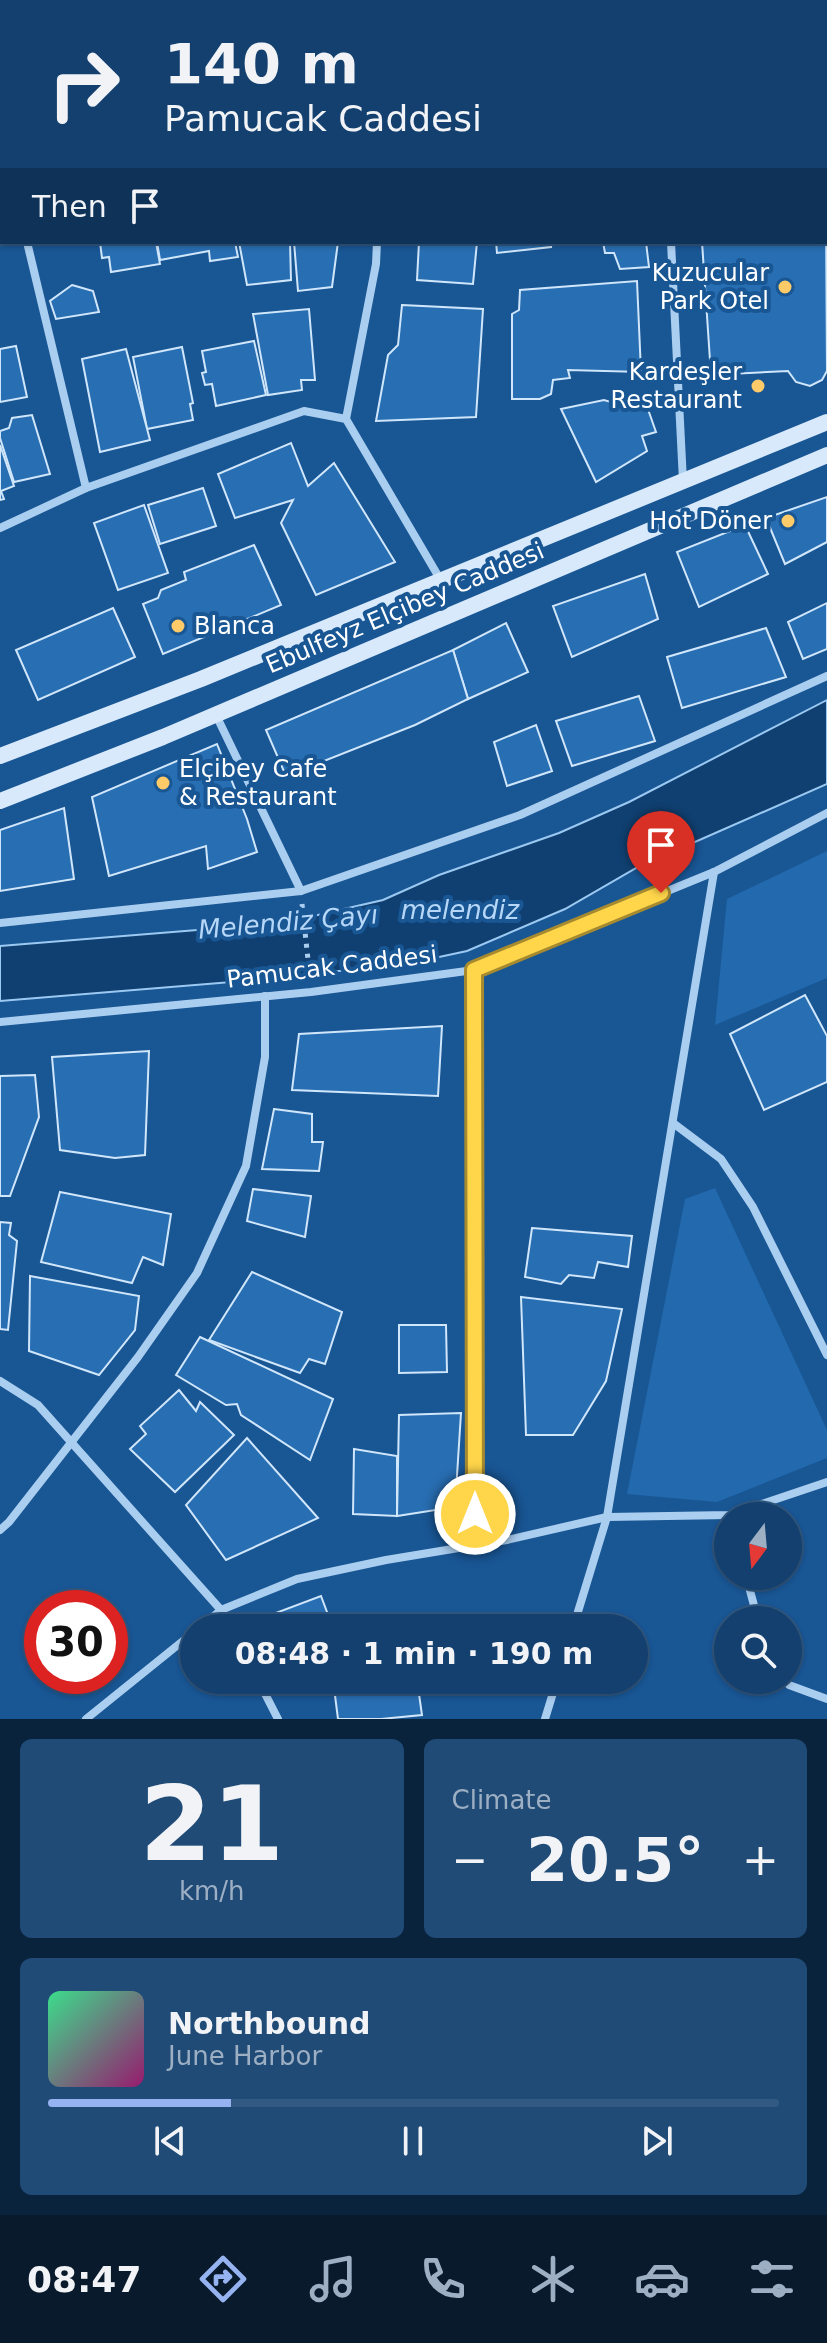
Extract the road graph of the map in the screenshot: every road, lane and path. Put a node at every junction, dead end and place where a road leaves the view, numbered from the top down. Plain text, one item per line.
1 (27, 244) edge
2 (377, 244) edge
3 (671, 244) edge
4 (346, 419) junction
5 (827, 422) edge
6 (827, 455) edge
7 (683, 481) junction
8 (86, 488) junction
9 (0, 528) edge
10 (440, 579) junction
11 (827, 676) edge
12 (216, 714) junction
13 (0, 756) edge
14 (0, 801) edge
15 (827, 813) edge
16 (714, 872) junction
17 (301, 891) junction
18 (0, 923) edge
19 (474, 970) junction
20 (311, 992) junction
21 (265, 996) junction
22 (0, 1022) edge
23 (673, 1123) junction
24 (827, 1355) edge
25 (0, 1381) edge
26 (73, 1442) junction
27 (827, 1482) edge
28 (768, 1502) edge
29 (714, 1515) edge
30 (607, 1517) junction
31 (0, 1530) edge
32 (475, 1546) junction
33 (221, 1610) junction
34 (216, 1614) edge
35 (223, 1614) edge
36 (577, 1614) edge
37 (180, 1643) edge
38 (802, 1690) edge
39 (265, 1694) edge
40 (553, 1694) edge
41 (827, 1699) edge
42 (86, 1719) edge
43 (278, 1719) edge
44 (545, 1719) edge

1 - 8 street
2 - 4 street
3 - 7 street
4 - 8 street
4 - 10 street
5 - 7 main road, Ebulfeyz Elçibey Caddesi
6 - 12 main road, Ebulfeyz Elçibey Caddesi
7 - 10 main road, Ebulfeyz Elçibey Caddesi
8 - 9 street
10 - 13 main road, Ebulfeyz Elçibey Caddesi
11 - 17 street
12 - 14 main road, Ebulfeyz Elçibey Caddesi
12 - 17 street
15 - 16 street, Pamucak Caddesi
16 - 19 street, Pamucak Caddesi
16 - 23 street
17 - 18 street
17 - 20 path
19 - 20 street, Pamucak Caddesi
19 - 32 street
20 - 21 street, Pamucak Caddesi
21 - 22 street, Pamucak Caddesi
21 - 26 street
23 - 24 street
23 - 30 street
25 - 26 street
26 - 31 street
26 - 33 street
27 - 28 street
29 - 30 street
30 - 32 street
30 - 36 street
32 - 33 street
33 - 34 street
33 - 35 street
37 - 42 street
38 - 41 street
39 - 43 street
40 - 44 street

